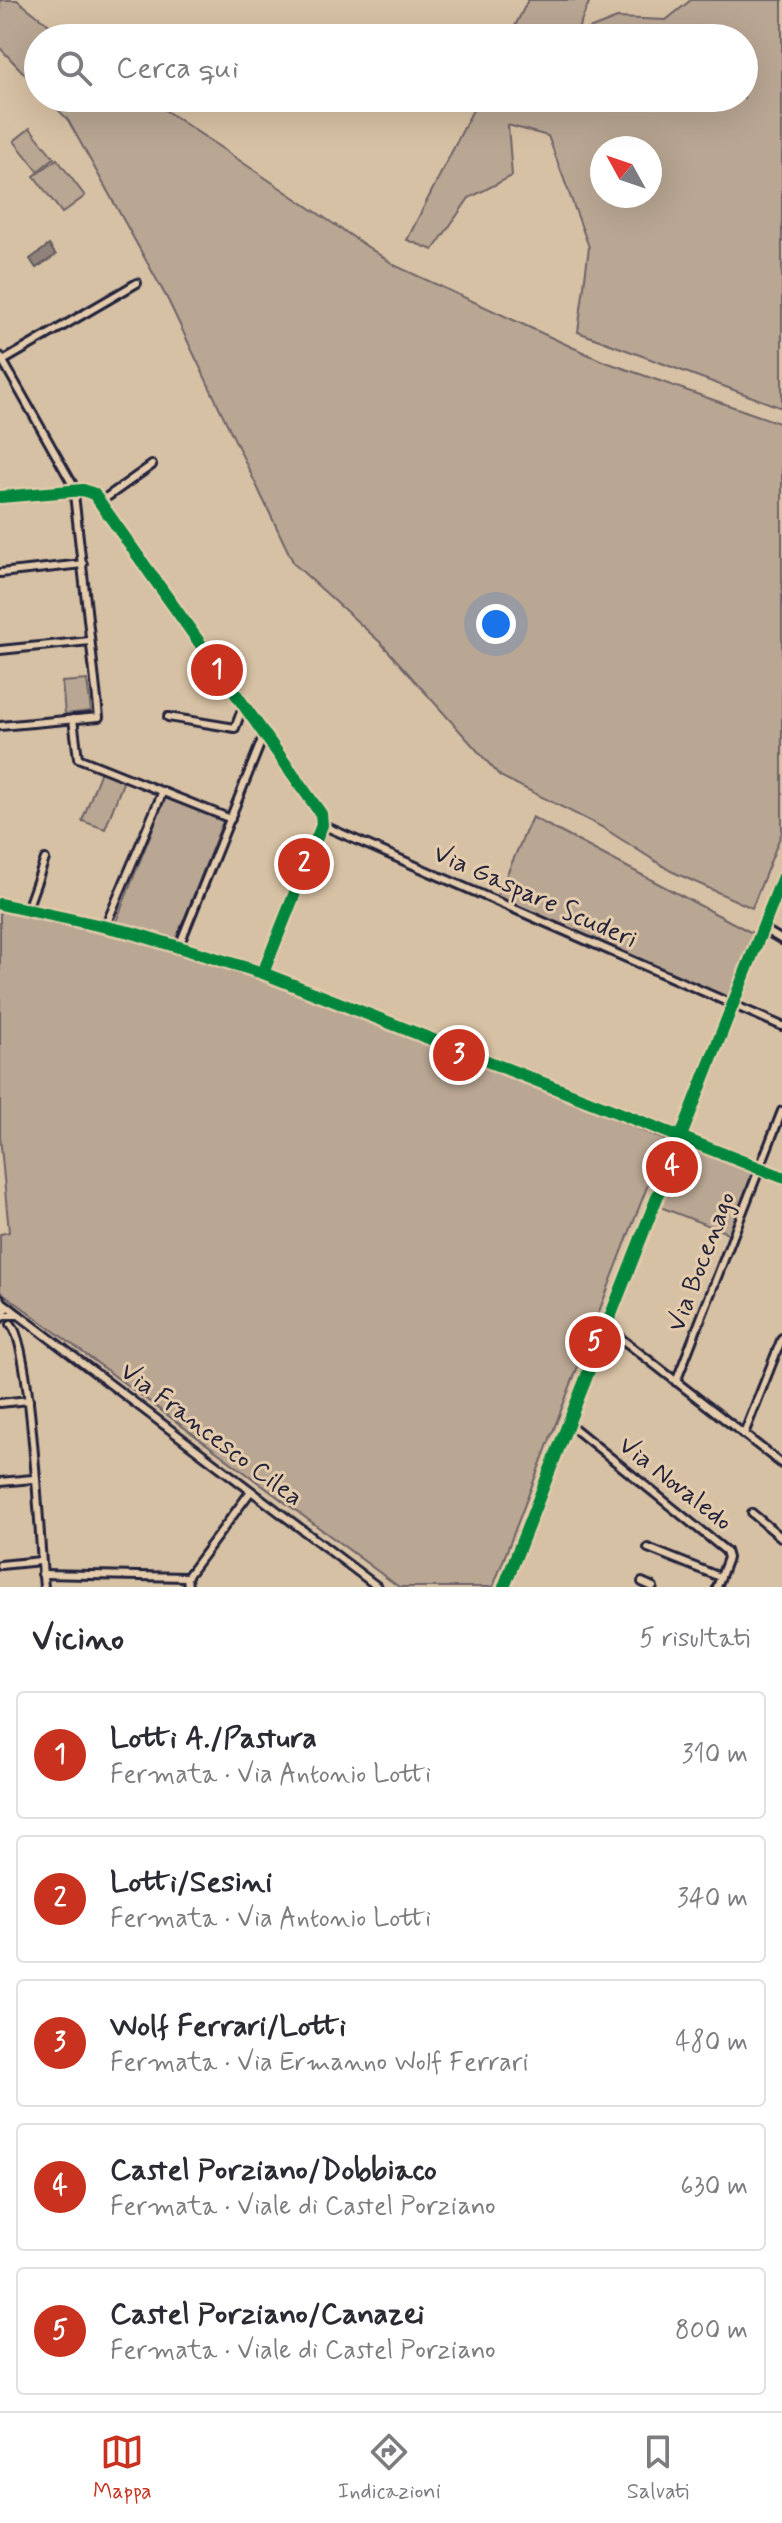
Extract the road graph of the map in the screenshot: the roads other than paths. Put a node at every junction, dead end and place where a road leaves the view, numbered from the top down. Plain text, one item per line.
1 (137, 283) dead end
2 (1, 359) edge
3 (152, 465) dead end
4 (74, 491) junction
5 (0, 497) edge
6 (100, 502) junction
7 (83, 564) junction
8 (0, 573) edge
9 (90, 641) junction
10 (0, 650) edge
11 (245, 704) junction
12 (168, 717) dead end
13 (73, 719) junction
14 (0, 726) edge
15 (265, 732) junction
16 (163, 791) junction
17 (231, 819) junction
18 (322, 825) junction
19 (45, 859) dead end
20 (782, 879) edge
21 (0, 904) edge
22 (27, 909) junction
23 (105, 927) junction
24 (762, 928) junction
25 (782, 940) edge
26 (179, 946) junction
27 (263, 973) junction
28 (732, 1006) junction
29 (782, 1026) edge
30 (782, 1111) edge
31 (778, 1131) edge
32 (680, 1138) junction
33 (759, 1168) junction
34 (782, 1177) edge
35 (3, 1301) edge
36 (19, 1315) junction
37 (1, 1318) edge
38 (27, 1321) junction
39 (605, 1326) junction
40 (17, 1332) junction
41 (782, 1338) edge
42 (676, 1382) junction
43 (29, 1400) junction
44 (0, 1403) edge
45 (569, 1424) junction
46 (744, 1434) junction
47 (782, 1464) edge
48 (33, 1479) junction
49 (0, 1482) edge
50 (251, 1491) junction
51 (752, 1513) dead end
52 (782, 1538) edge
53 (648, 1548) dead end
54 (41, 1561) junction
55 (0, 1565) edge
56 (42, 1574) junction
57 (187, 1577) junction
58 (720, 1577) junction
59 (642, 1582) dead end
60 (44, 1587) edge
61 (188, 1587) edge
62 (378, 1587) edge
63 (504, 1587) edge
64 (653, 1587) edge
65 (717, 1587) edge

1 - 2 street
2 - 4 street
3 - 6 street
4 - 5 street
4 - 6 street
4 - 7 street
6 - 11 street
7 - 8 street
7 - 9 street
9 - 10 street
9 - 13 street
11 - 12 street
11 - 15 street
13 - 14 street
13 - 16 street
15 - 17 street
15 - 18 street
16 - 17 street
16 - 23 street
17 - 26 street
18 - 27 street
18 - 28 street, Via Gaspare Scuderi
19 - 22 street
20 - 24 street
21 - 22 street
22 - 23 street
23 - 26 street
24 - 25 street
24 - 28 street
26 - 27 street
27 - 32 street
28 - 29 street, Via Gaspare Scuderi
28 - 32 street
30 - 31 street, Via Bocenago
31 - 33 street, Via Bocenago
32 - 33 street
32 - 39 street
33 - 34 street
33 - 42 street, Via Bocenago
35 - 36 street, Via Francesco Cilea
35 - 37 street
36 - 37 street
36 - 38 street, Via Francesco Cilea
37 - 40 street
38 - 40 street
38 - 50 street, Via Francesco Cilea
39 - 42 street
39 - 45 street
40 - 43 street
41 - 46 street
42 - 46 street
43 - 44 street
43 - 48 street
45 - 58 street, Via Novaledo
45 - 63 street
46 - 47 street
48 - 49 street
48 - 54 street
50 - 57 street
50 - 62 street, Via Francesco Cilea
51 - 52 street
53 - 58 street
54 - 55 street
54 - 56 street
56 - 57 street
56 - 60 street
57 - 61 street
58 - 65 street, Via Novaledo
59 - 64 street

